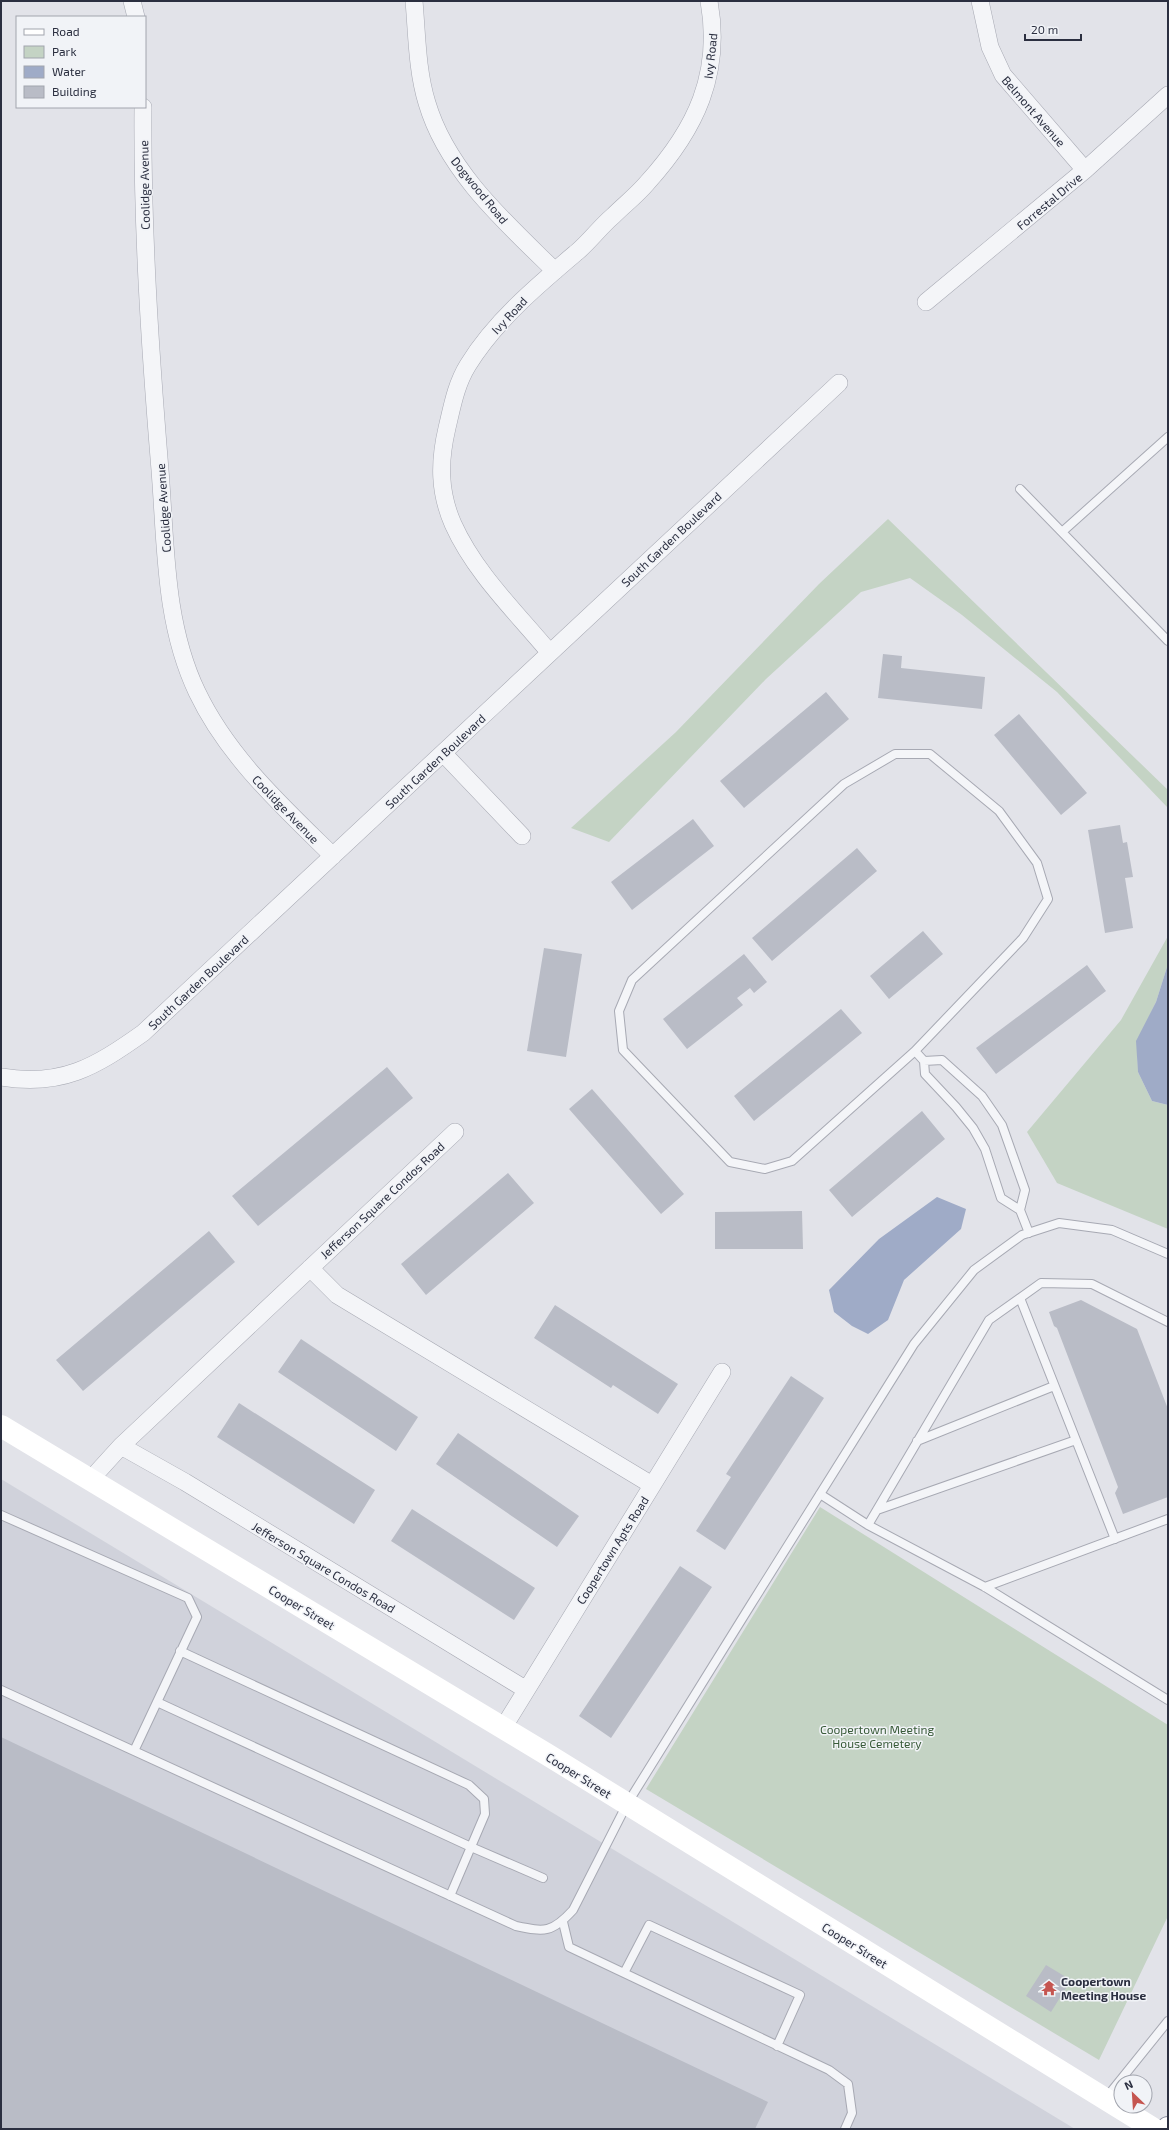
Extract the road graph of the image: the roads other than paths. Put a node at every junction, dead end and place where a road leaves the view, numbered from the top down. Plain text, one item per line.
1 (132, 1) edge
2 (414, 1) edge
3 (709, 1) edge
4 (980, 1) edge
5 (136, 16) edge
6 (1168, 95) edge
7 (143, 108) edge
8 (1085, 170) junction
9 (555, 271) junction
10 (926, 302) dead end
11 (839, 383) dead end
12 (1168, 437) edge
13 (1020, 489) dead end
14 (1062, 532) junction
15 (1168, 641) edge
16 (550, 653) junction
17 (443, 753) junction
18 (522, 836) dead end
19 (333, 856) junction
20 (915, 1051) junction
21 (924, 1061) junction
22 (1, 1077) edge
23 (455, 1132) dead end
24 (1020, 1210) junction
25 (1029, 1233) junction
26 (1168, 1254) edge
27 (310, 1268) junction
28 (1020, 1298) junction
29 (1168, 1322) edge
30 (722, 1372) dead end
31 (1054, 1386) junction
32 (1, 1426) edge
33 (1076, 1440) junction
34 (917, 1441) junction
35 (121, 1446) junction
36 (91, 1479) junction
37 (652, 1485) junction
38 (820, 1494) junction
39 (877, 1510) junction
40 (1, 1515) edge
41 (1168, 1520) edge
42 (868, 1525) junction
43 (1115, 1539) junction
44 (985, 1587) junction
45 (180, 1651) junction
46 (525, 1689) junction
47 (1, 1690) edge
48 (1168, 1700) edge
49 (157, 1702) junction
50 (503, 1728) junction
51 (134, 1751) junction
52 (627, 1804) junction
53 (471, 1847) junction
54 (543, 1878) dead end
55 (450, 1896) junction
56 (563, 1922) junction
57 (624, 1973) junction
58 (1168, 2021) edge
59 (777, 2046) junction
60 (1105, 2099) junction
61 (1157, 2128) edge
62 (845, 2129) edge

1 - 5 street
2 - 9 street, Dogwood Road
3 - 9 street, Ivy Road
4 - 8 street, Belmont Avenue
6 - 8 street, Forrestal Drive
7 - 19 street, Coolidge Avenue
8 - 10 street, Forrestal Drive
9 - 16 street, Ivy Road
11 - 16 street, South Garden Boulevard
12 - 14 lane
13 - 14 lane
14 - 15 lane
16 - 17 street, South Garden Boulevard
17 - 18 street
17 - 19 street, South Garden Boulevard
19 - 22 street, South Garden Boulevard
20 - 20 lane
20 - 21 lane
21 - 24 lane
21 - 24 lane
23 - 27 street, Jefferson Square Condos Road
24 - 25 lane
25 - 26 lane
25 - 38 lane
27 - 35 street, Jefferson Square Condos Road
27 - 37 street, Jefferson Square Condos Road
28 - 29 lane
28 - 31 lane
28 - 34 lane
30 - 37 street, Coopertown Apts Road
31 - 33 lane
31 - 34 lane
32 - 36 street, Cooper Street
33 - 39 lane
33 - 43 lane
34 - 39 lane
35 - 36 street, Jefferson Square Condos Road
35 - 46 street, Jefferson Square Condos Road
36 - 50 street, Cooper Street
37 - 46 street, Coopertown Apts Road
38 - 42 lane
38 - 52 lane
39 - 42 lane
40 - 45 lane
41 - 43 lane
42 - 44 lane
43 - 44 lane
44 - 48 lane
45 - 49 lane
45 - 53 lane
46 - 50 street, Coopertown Apts Road
47 - 51 lane
49 - 51 lane
49 - 53 lane
50 - 52 street, Cooper Street
51 - 55 lane
52 - 56 lane
52 - 60 street, Cooper Street
53 - 54 lane
53 - 55 lane
55 - 56 lane
56 - 57 lane
57 - 59 lane
57 - 59 lane
58 - 60 lane
59 - 62 lane
60 - 61 street, Cooper Street

